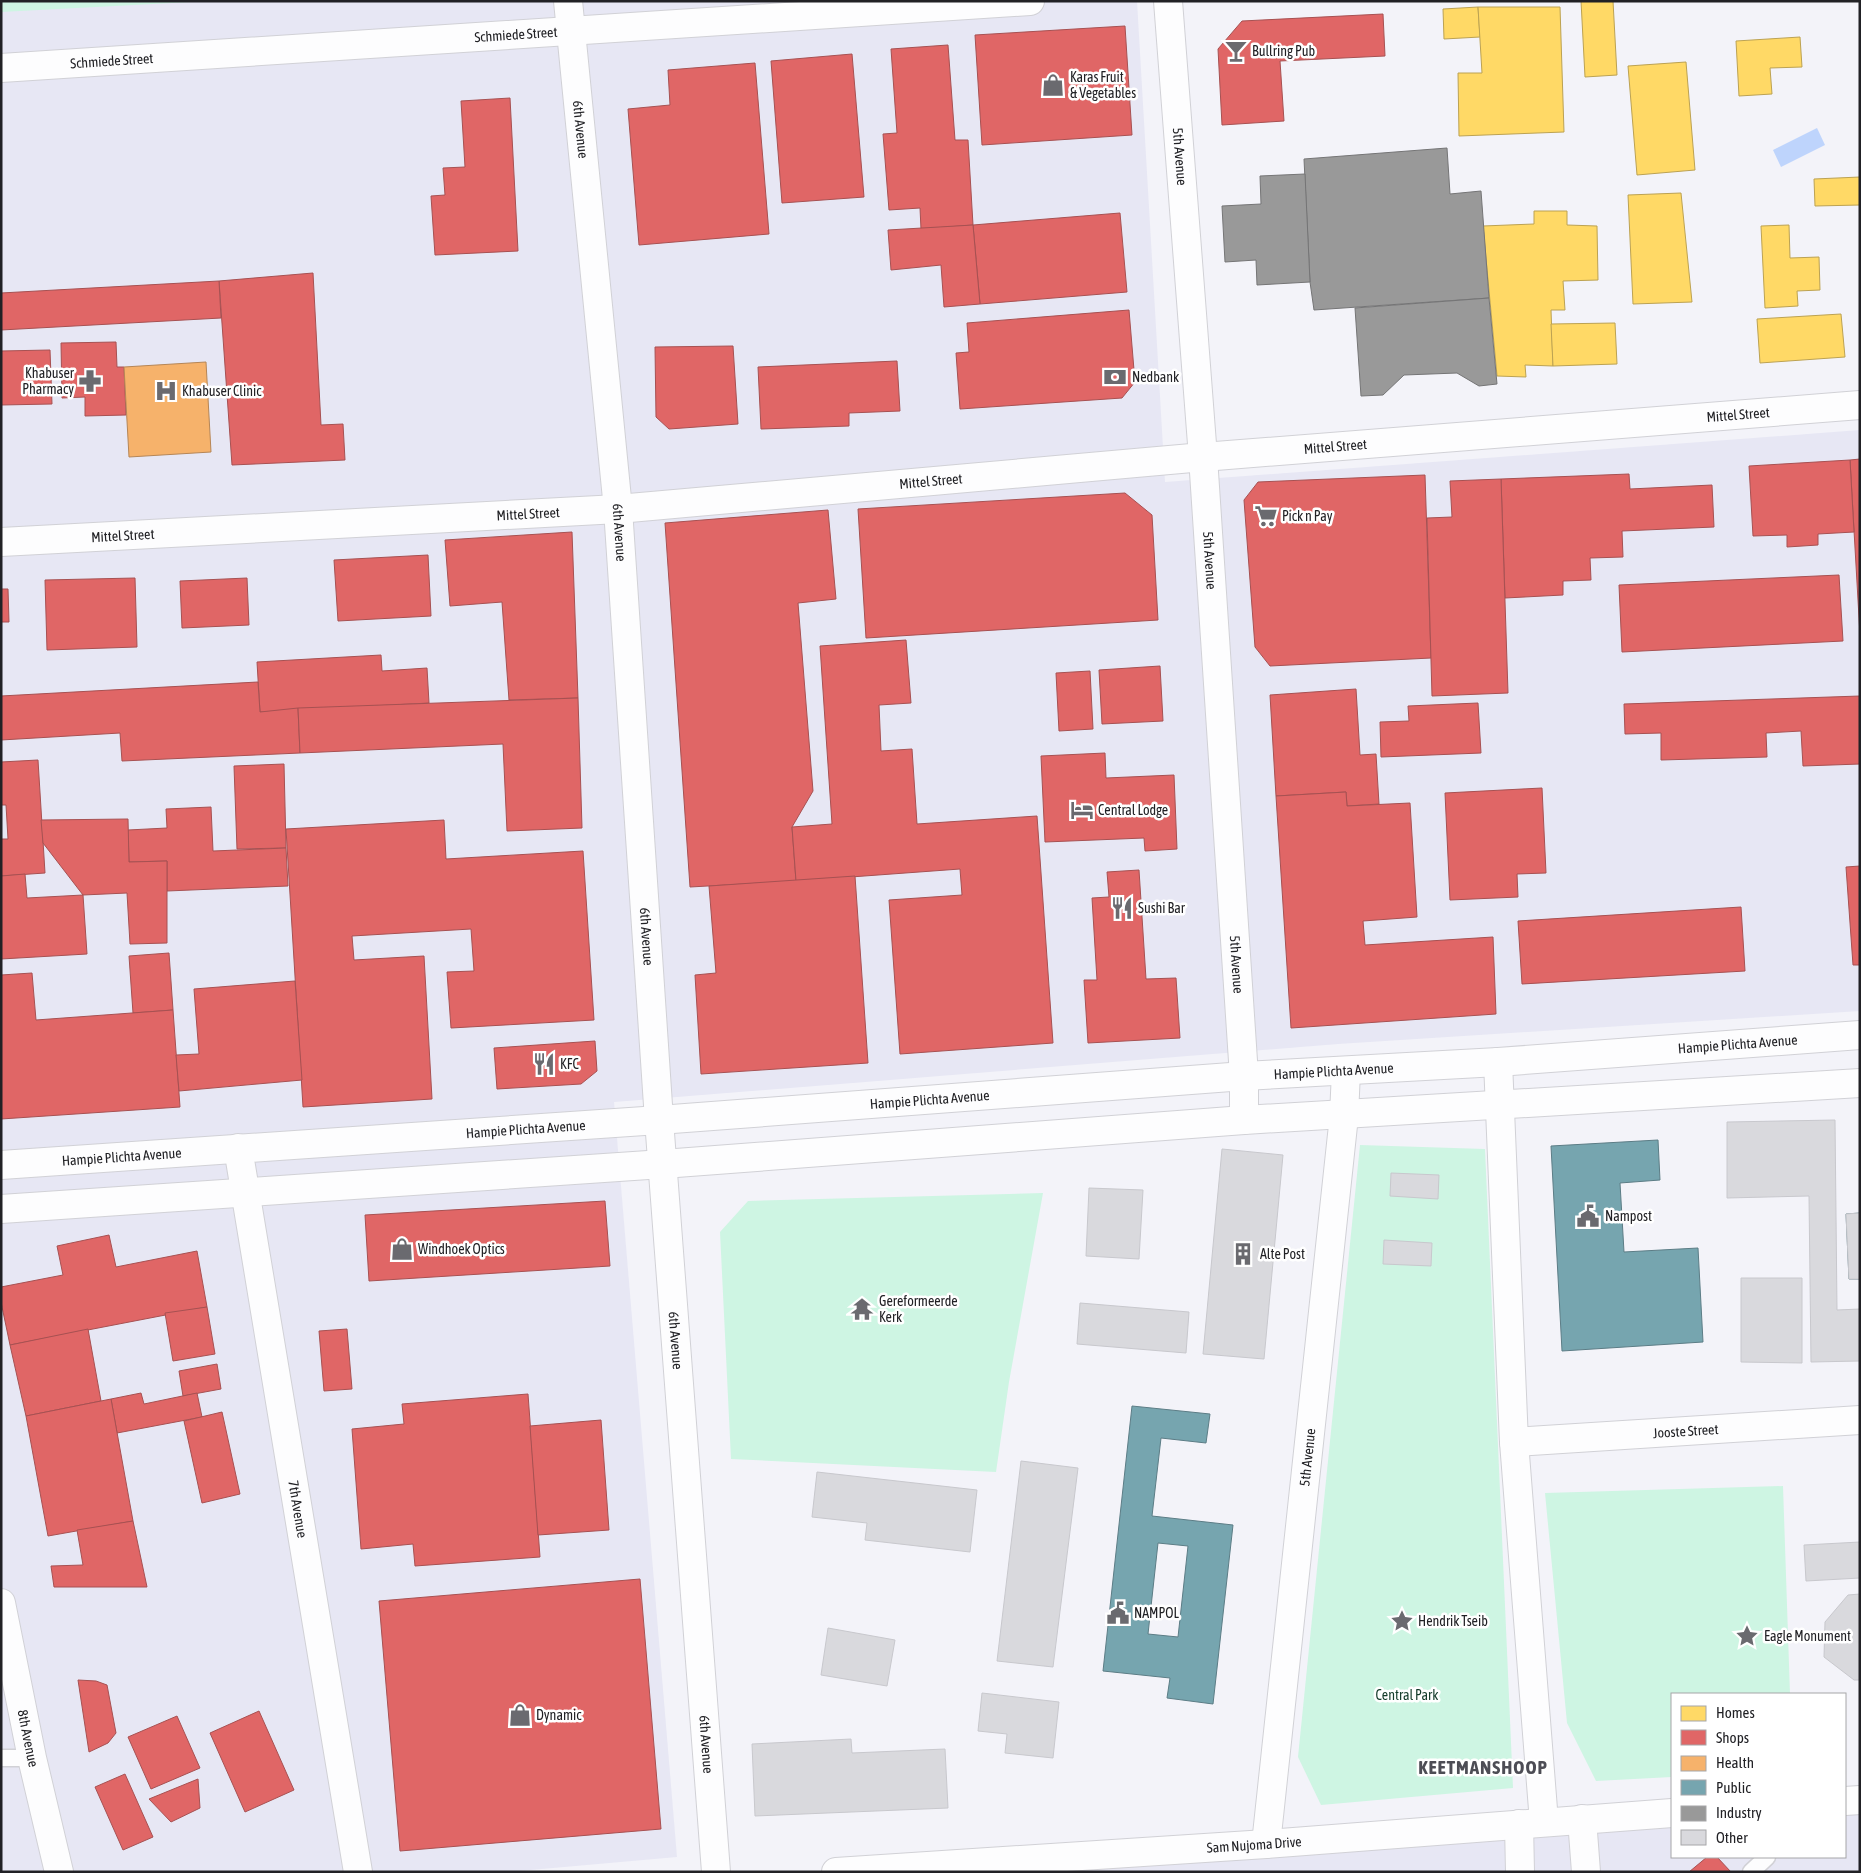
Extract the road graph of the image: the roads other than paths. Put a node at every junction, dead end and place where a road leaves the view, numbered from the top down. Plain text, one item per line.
1 (568, 1) edge
2 (1030, 1) edge
3 (1168, 1) edge
4 (570, 32) junction
5 (1, 68) edge
6 (1860, 405) edge
7 (1203, 457) junction
8 (618, 509) junction
9 (1, 542) edge
10 (1860, 1035) edge
11 (1498, 1062) junction
12 (1346, 1071) junction
13 (1244, 1076) junction
14 (1860, 1083) edge
15 (1501, 1106) junction
16 (1344, 1116) junction
17 (659, 1120) junction
18 (1244, 1120) junction
19 (238, 1148) junction
20 (664, 1164) junction
21 (1, 1165) edge
22 (245, 1192) junction
23 (1, 1209) edge
24 (1860, 1420) edge
25 (1514, 1442) junction
26 (1, 1603) edge
27 (1, 1758) edge
28 (32, 1758) junction
29 (1860, 1800) edge
30 (1846, 1801) edge
31 (1671, 1813) edge
32 (1582, 1819) junction
33 (1531, 1823) junction
34 (1266, 1844) junction
35 (1766, 1858) edge
36 (59, 1872) edge
37 (358, 1872) edge
38 (716, 1872) edge
39 (836, 1872) edge
40 (1520, 1872) edge
41 (1586, 1872) edge
42 (1751, 1872) edge

1 - 4 street, 6th Avenue
2 - 4 street, Schmiede Street
3 - 7 street, 5th Avenue
4 - 5 street, Schmiede Street
4 - 8 street, 6th Avenue
6 - 7 street, Mittel Street
7 - 8 street, Mittel Street
7 - 13 street, 5th Avenue
8 - 9 street, Mittel Street
8 - 17 street, 6th Avenue
10 - 11 street, Hampie Plichta Avenue
11 - 12 street, Hampie Plichta Avenue
11 - 15 street
12 - 13 street, Hampie Plichta Avenue
12 - 16 street, 5th Avenue
13 - 17 street, Hampie Plichta Avenue
13 - 18 street, 5th Avenue
14 - 15 street
15 - 16 street
15 - 25 street
16 - 18 street
16 - 34 street, 5th Avenue
17 - 19 street, Hampie Plichta Avenue
17 - 20 street, 6th Avenue
18 - 20 street
19 - 21 street, Hampie Plichta Avenue
19 - 22 street, 7th Avenue
20 - 22 street
20 - 38 street, 6th Avenue
22 - 23 street
22 - 37 street, 7th Avenue
24 - 25 street, Jooste Street
25 - 33 street
26 - 28 street, 8th Avenue
27 - 28 lane
28 - 36 street, 8th Avenue
29 - 30 street
31 - 32 street, Sam Nujoma Drive
32 - 33 street, Sam Nujoma Drive
32 - 41 street
33 - 34 street, Sam Nujoma Drive
33 - 40 street
34 - 39 street, Sam Nujoma Drive
35 - 42 lane

